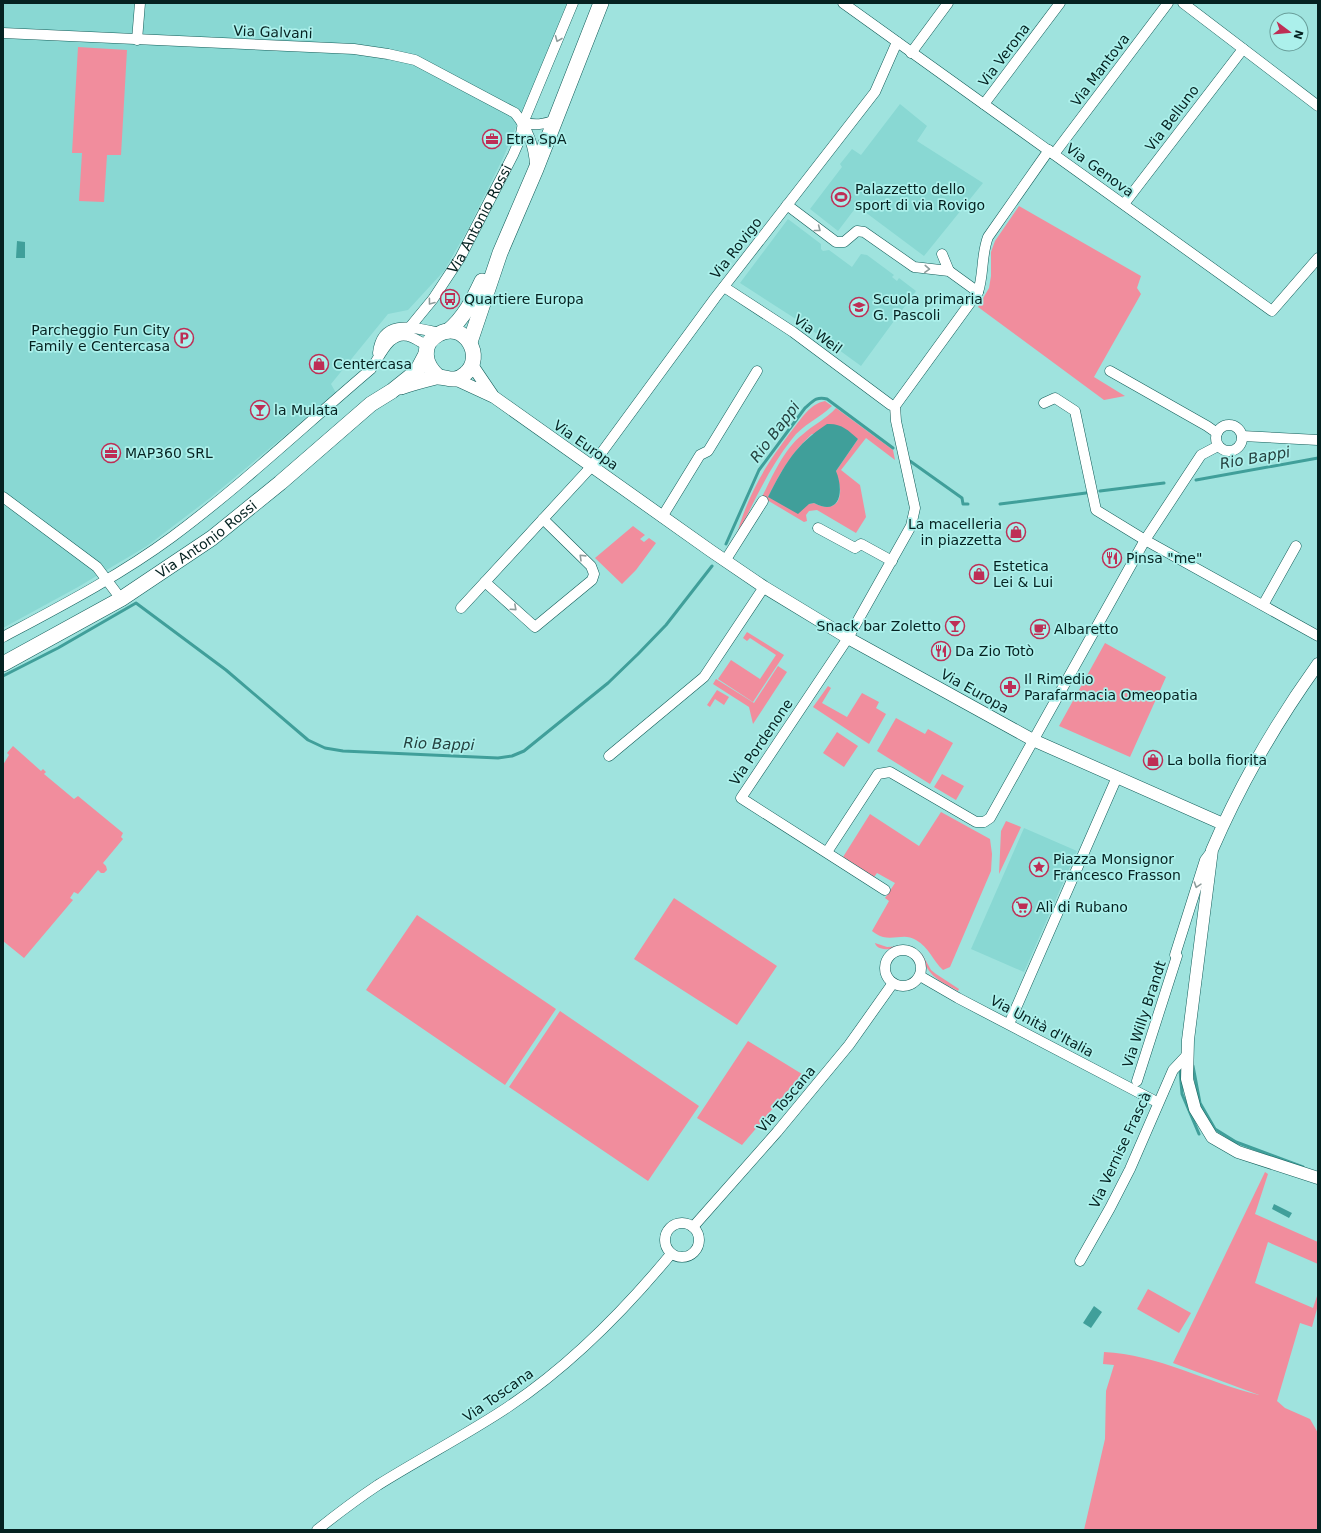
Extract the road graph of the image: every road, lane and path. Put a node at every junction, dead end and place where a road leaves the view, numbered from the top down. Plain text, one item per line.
1 (140, 3) edge
2 (573, 3) edge
3 (843, 3) edge
4 (948, 3) edge
5 (1060, 3) edge
6 (1168, 3) edge
7 (1183, 3) edge
8 (598, 7) edge
9 (3, 33) edge
10 (137, 40) junction
11 (896, 42) junction
12 (1243, 49) junction
13 (911, 52) junction
14 (984, 104) junction
15 (1318, 106) edge
16 (555, 120) junction
17 (523, 123) junction
18 (1051, 152) junction
19 (536, 169) junction
20 (1124, 204) junction
21 (787, 205) junction
22 (500, 253) junction
23 (942, 254) dead end
24 (1318, 258) edge
25 (949, 271) junction
26 (724, 287) junction
27 (978, 292) junction
28 (410, 327) junction
29 (444, 332) junction
30 (470, 342) junction
31 (427, 350) junction
32 (378, 359) junction
33 (472, 366) junction
34 (757, 371) dead end
35 (1110, 371) dead end
36 (438, 377) junction
37 (454, 380) junction
38 (392, 391) junction
39 (494, 397) junction
40 (1044, 404) dead end
41 (895, 406) junction
42 (1216, 433) junction
43 (1242, 436) junction
44 (1318, 440) edge
45 (1218, 446) junction
46 (590, 467) junction
47 (3, 497) edge
48 (763, 501) dead end
49 (662, 517) junction
50 (542, 519) junction
51 (818, 528) dead end
52 (1144, 540) junction
53 (1296, 546) dead end
54 (720, 557) junction
55 (892, 561) junction
56 (108, 580) junction
57 (485, 582) junction
58 (764, 587) junction
59 (121, 599) junction
60 (1264, 605) junction
61 (461, 608) dead end
62 (1318, 636) edge
63 (3, 637) edge
64 (848, 638) junction
65 (3, 664) edge
66 (1318, 664) edge
67 (1033, 740) junction
68 (609, 756) dead end
69 (1117, 777) junction
70 (1223, 824) junction
71 (1212, 850) junction
72 (827, 852) junction
73 (885, 890) dead end
74 (920, 976) junction
75 (893, 983) junction
76 (1009, 1024) junction
77 (1188, 1054) junction
78 (1137, 1081) dead end
79 (1153, 1100) dead end
80 (1318, 1178) edge
81 (694, 1227) junction
82 (671, 1254) junction
83 (1080, 1261) dead end
84 (317, 1530) edge

1 - 10 street
2 -> 17 street, Via Antonio Rossi
3 - 11 street, Via Genova
4 - 13 street
5 - 14 street, Via Verona
6 - 18 street, Via Mantova
7 - 12 street
8 - 16 main road, Via Antonio Rossi
9 - 10 street, Via Galvani
10 - 17 street, Via Galvani
11 - 13 street, Via Genova
11 - 21 street, Via Rovigo
12 - 15 street
12 - 20 street, Via Belluno
13 - 14 street, Via Genova
14 - 18 street, Via Genova
16 - 17 street
16 - 19 main road, Via Antonio Rossi
17 - 19 street, Via Antonio Rossi
17 -> 28 street, Via Antonio Rossi
18 - 20 street, Via Genova
18 - 27 street, Via Mantova
19 - 22 main road, Via Antonio Rossi
20 - 24 street, Via Genova
21 -> 25 street
21 - 26 street, Via Rovigo
22 - 29 main road, Via Antonio Rossi
22 - 30 main road, Via Antonio Rossi
23 - 25 street
25 - 27 street
26 - 41 street, Via Weil
26 - 46 street, Via Rovigo
27 - 41 street
28 - 29 street, Via Antonio Rossi
28 - 32 street, Via Antonio Rossi
29 - 30 main road, Via Antonio Rossi
29 - 31 main road, Via Antonio Rossi
30 - 33 main road, Via Antonio Rossi
31 - 32 street, Via Antonio Rossi
31 - 36 main road
31 - 38 main road, Via Antonio Rossi
32 - 56 street, Via Antonio Rossi
33 - 37 main road
33 - 39 street, Via Europa
34 - 49 street
35 - 42 street
36 - 37 main road, Via Antonio Rossi
36 - 38 main road, Via Antonio Rossi
37 - 39 street, Via Europa
38 - 59 main road, Via Antonio Rossi
39 - 46 street, Via Europa
40 - 52 street
41 - 55 street
42 - 43 street
42 - 45 street
43 - 44 street
43 - 45 street
45 - 52 street
46 - 49 street, Via Europa
46 - 50 street, Via Rovigo
47 - 56 street
48 - 54 street
49 - 54 street, Via Europa
50 - 57 street, Via Rovigo
57 -> 50 street
51 - 55 street
52 - 60 street
52 - 67 street
53 - 60 street
54 - 58 street, Via Europa
55 - 64 street
56 - 59 street
56 - 63 street, Via Antonio Rossi
57 - 61 street, Via Rovigo
58 - 64 street, Via Europa
58 - 68 street
59 - 65 main road, Via Antonio Rossi
60 - 62 street
64 - 67 street, Via Europa
64 - 72 street, Via Pordenone
66 - 70 street
67 - 69 street, Via Europa
67 - 72 street
69 - 70 street, Via Europa
69 - 76 street
70 - 71 street
71 - 77 street
71 -> 78 street, Via Willy Brandt
72 - 73 street, Via Pordenone
74 - 75 street
74 - 75 street
74 - 76 street, Via Unità d'Italia
75 - 81 street, Via Toscana
76 - 79 street, Via Unità d'Italia
77 - 80 street
77 - 83 street, Via Vernise Frascà
81 - 82 street
81 - 82 street
82 - 84 street, Via Toscana

